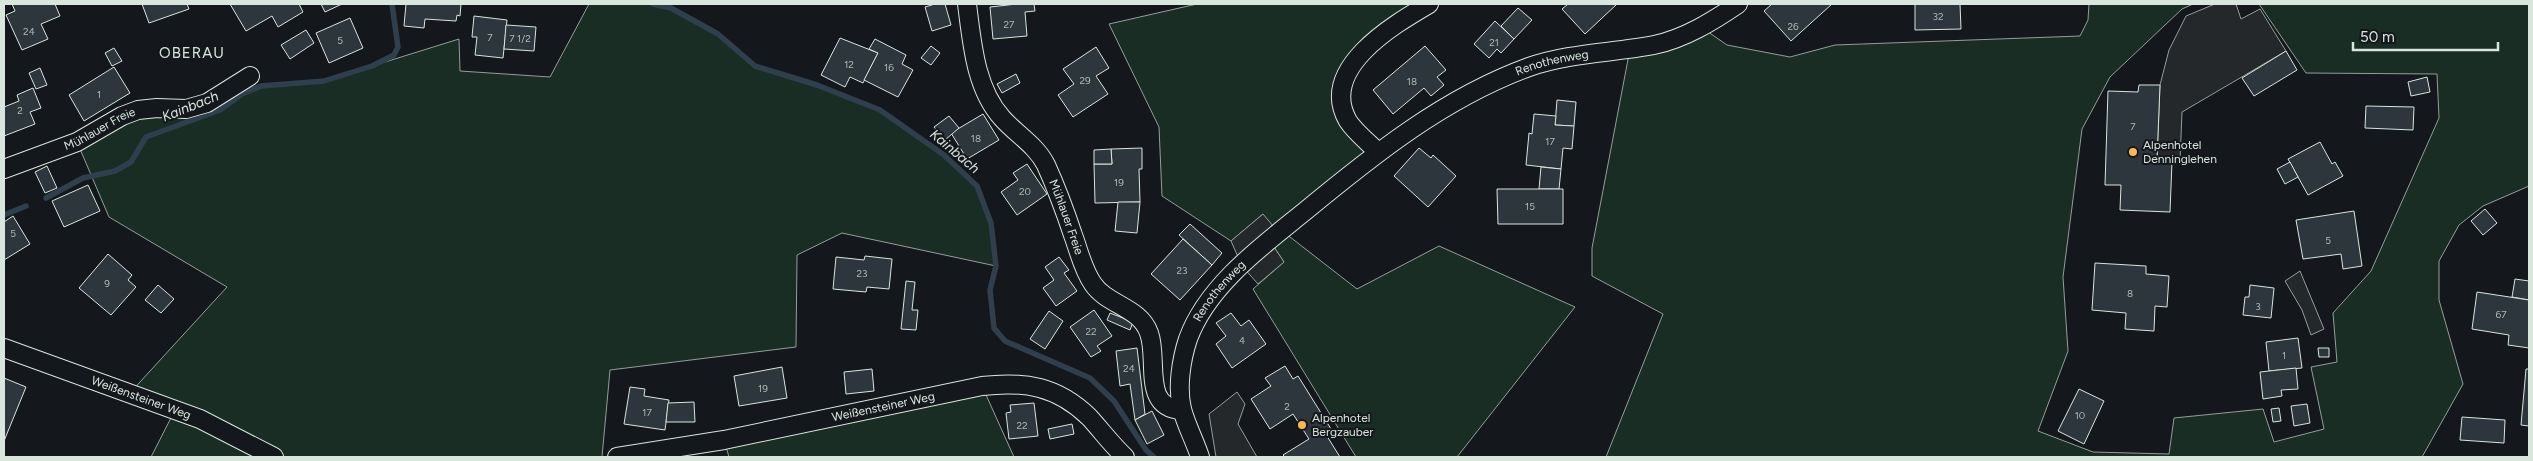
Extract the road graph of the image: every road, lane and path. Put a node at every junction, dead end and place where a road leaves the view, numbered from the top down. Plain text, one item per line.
1 (967, 4) edge
2 (1429, 4) edge
3 (1738, 4) edge
4 (250, 76) dead end
5 (1378, 152) junction
6 (4, 169) edge
7 (4, 348) edge
8 (1182, 410) junction
9 (274, 457) edge
10 (617, 457) edge
11 (1125, 457) edge
12 (1200, 457) edge

1 - 8 street, Mühlauer Freie
2 - 5 street
3 - 5 street, Renothenweg
4 - 6 street, Mühlauer Freie
5 - 8 street, Renothenweg
7 - 9 street, Weißensteiner Weg
8 - 12 street, Renothenweg
10 - 11 street, Weißensteiner Weg

